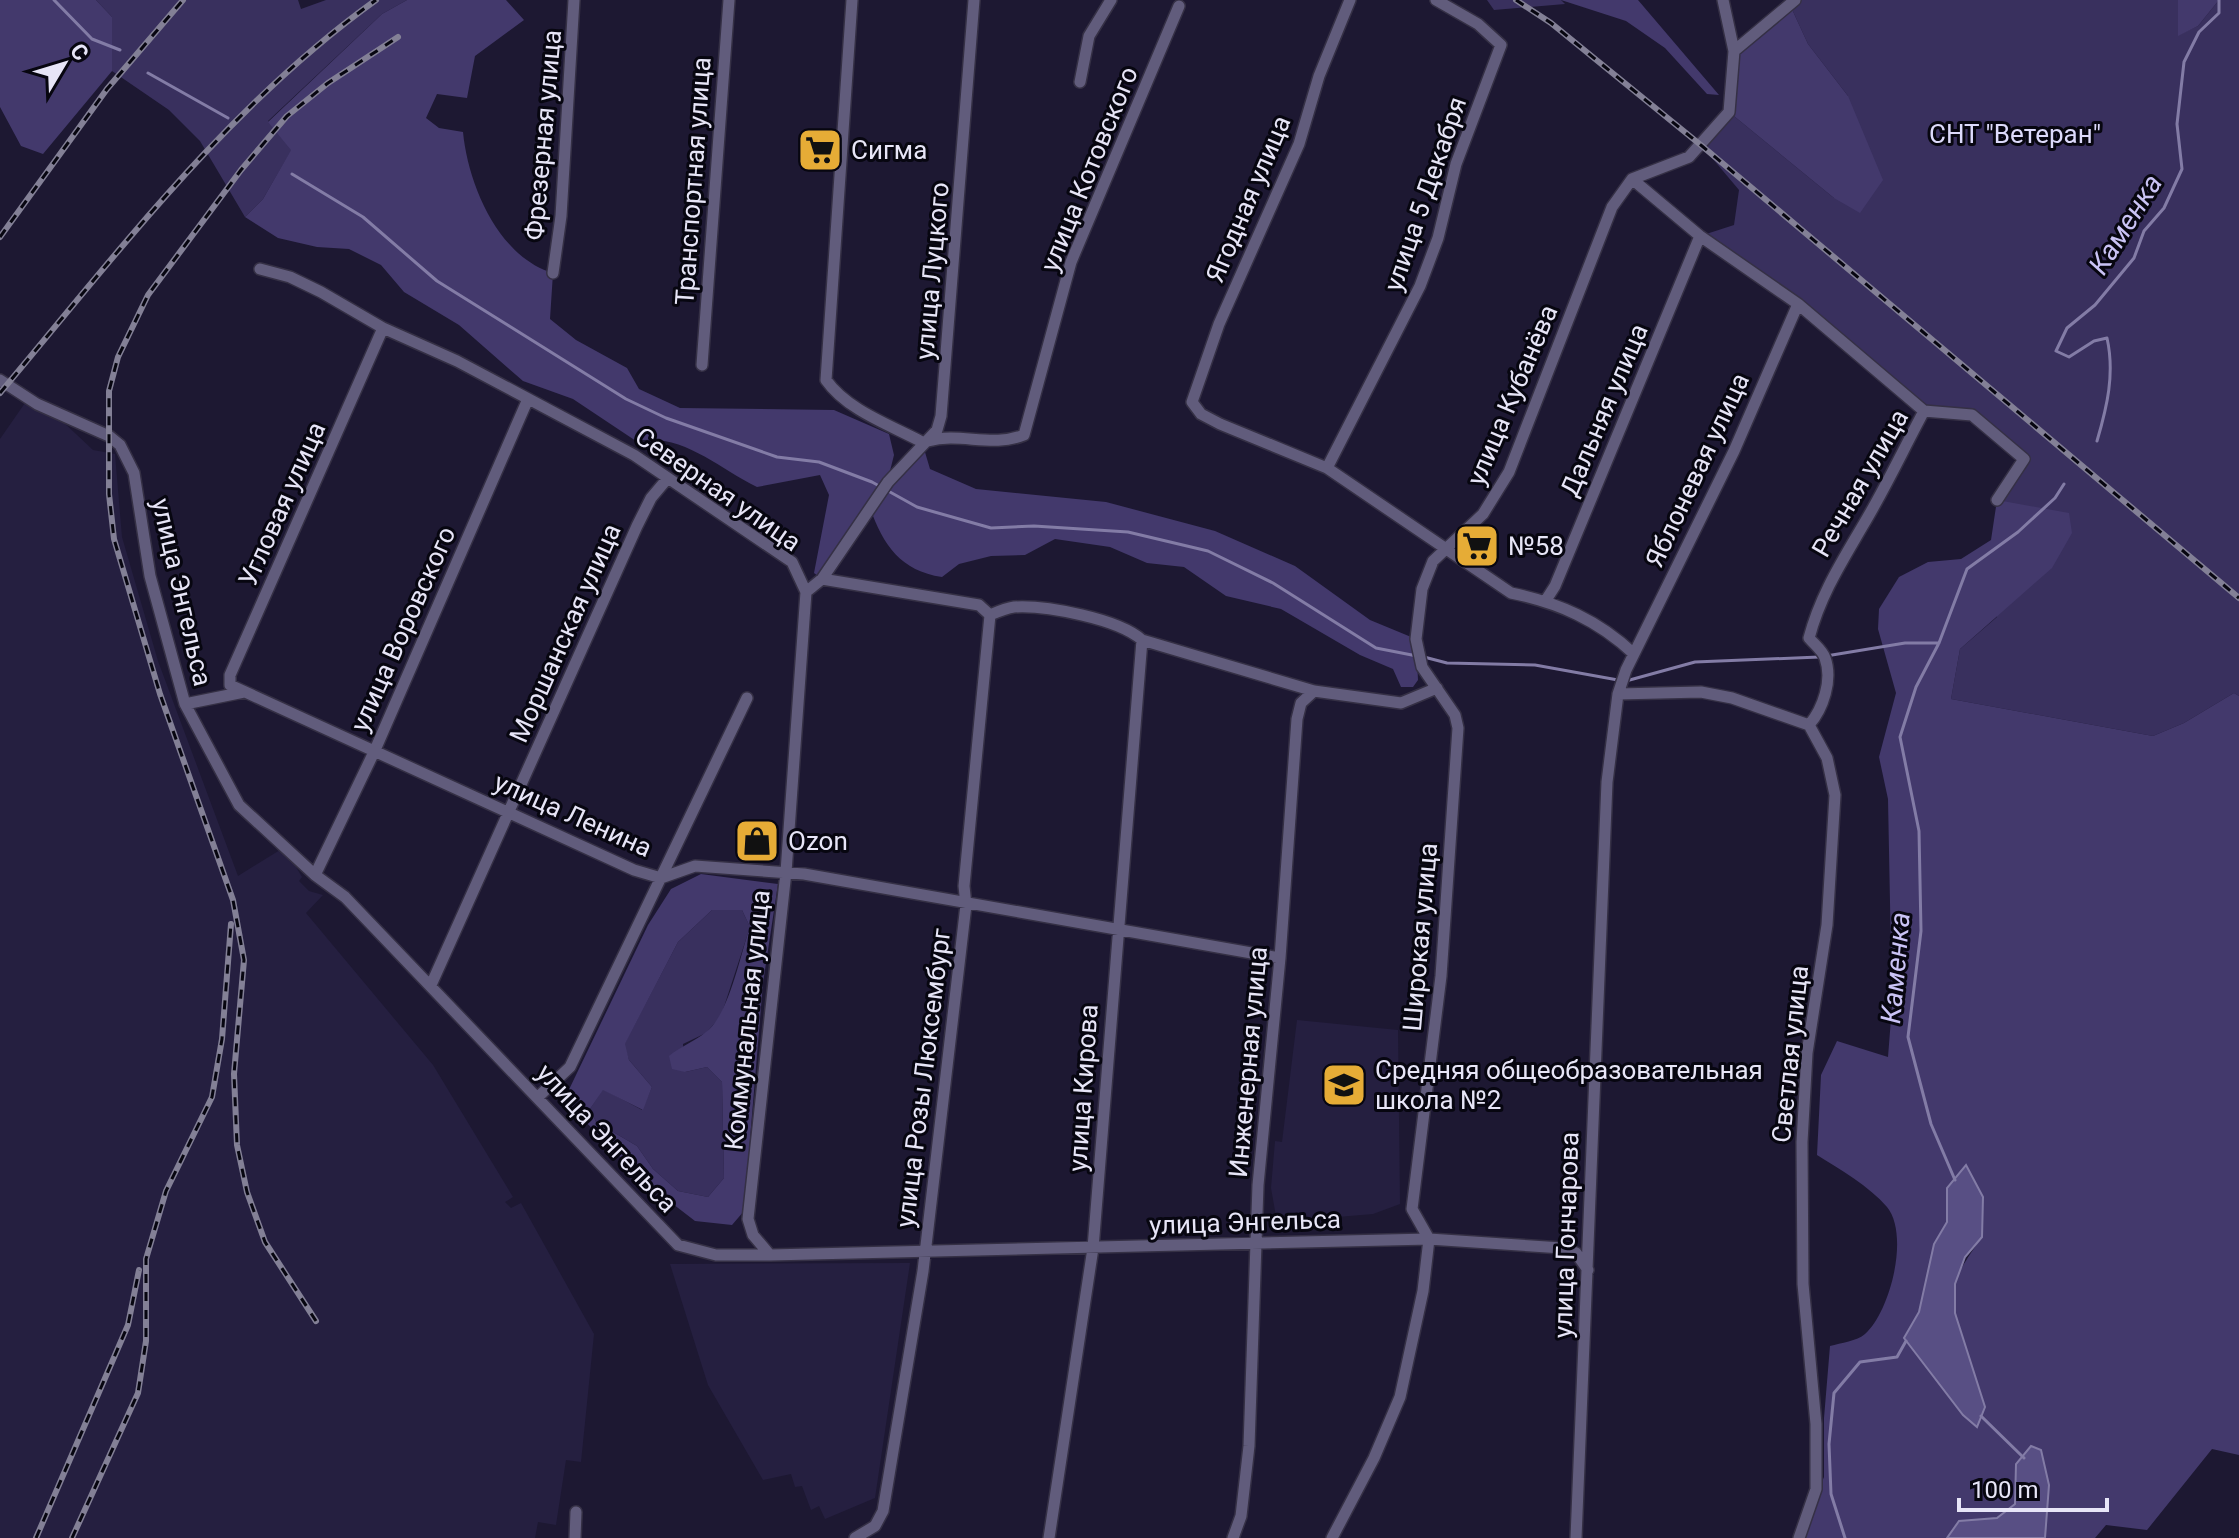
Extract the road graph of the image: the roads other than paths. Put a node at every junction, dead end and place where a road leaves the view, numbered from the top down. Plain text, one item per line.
1 (574, 0) edge
2 (729, 0) edge
3 (852, 0) edge
4 (974, 0) edge
5 (1111, 0) edge
6 (1350, 0) edge
7 (1436, 0) edge
8 (1723, 0) edge
9 (1795, 0) edge
10 (1179, 6) dead end
11 (1734, 51) junction
12 (1080, 82) dead end
13 (1632, 179) junction
14 (1700, 236) junction
15 (260, 269) dead end
16 (553, 273) dead end
17 (1798, 304) junction
18 (383, 328) junction
19 (702, 365) dead end
20 (0, 380) edge
21 (528, 399) junction
22 (1924, 411) junction
23 (922, 442) junction
24 (1327, 468) junction
25 (667, 479) junction
26 (1997, 500) dead end
27 (869, 507) joint
28 (1446, 548) junction
29 (822, 579) junction
30 (806, 592) junction
31 (1546, 600) junction
32 (990, 615) junction
33 (1142, 640) junction
34 (1634, 654) junction
35 (1626, 670) joint
36 (1437, 688) junction
37 (1620, 689) junction
38 (1314, 691) junction
39 (244, 692) junction
40 (747, 698) dead end
41 (185, 704) junction
42 (1809, 725) junction
43 (375, 750) junction
44 (511, 812) junction
45 (786, 872) junction
46 (315, 875) junction
47 (661, 878) junction
48 (966, 905) junction
49 (1118, 929) junction
50 (1280, 958) junction
51 (431, 985) junction
52 (538, 1097) junction
53 (1429, 1239) junction
54 (1257, 1243) junction
55 (1093, 1248) junction
56 (925, 1253) junction
57 (770, 1255) junction
58 (1588, 1270) junction
59 (576, 1512) dead end
60 (861, 1537) edge
61 (575, 1538) edge
62 (1049, 1538) edge
63 (1233, 1538) edge
64 (1332, 1538) edge
65 (1576, 1538) edge
66 (1799, 1538) edge

1 - 16 street, Фрезерная улица
2 - 19 street, Транспортная улица
3 - 23 street
4 - 23 street, улица Луцкого
5 - 12 street
6 - 24 street, Ягодная улица
7 - 24 street, улица 5 Декабря
8 - 11 street
9 - 11 street
10 - 23 street, улица Котовского
11 - 13 street
13 - 14 street
13 - 28 street, улица Кубанёва
14 - 17 street
14 - 31 street, Дальняя улица
15 - 18 street, Северная улица
17 - 22 street
17 - 34 street, Яблоневая улица
18 - 21 street, Северная улица
18 - 39 street, Угловая улица
20 - 41 street, улица Энгельса
21 - 25 street, Северная улица
21 - 43 street, улица Воровского
22 - 26 street, Речная улица
22 - 42 street, Речная улица
23 - 27 street, улица Луцкого
24 - 28 street
25 - 30 street, Северная улица
25 - 44 street, Моршанская улица
27 - 29 street, Северная улица
28 - 31 street
28 - 36 street, улица Кубанёва
29 - 30 street, Северная улица
29 - 32 street
30 - 45 street, Коммунальная улица
31 - 34 street
32 - 33 street
32 - 48 street, улица Розы Люксембург
33 - 38 street
33 - 49 street, улица Кирова
34 - 35 street, Яблоневая улица
35 - 37 street, улица Гончарова
36 - 38 street
36 - 53 street, Широкая улица
37 - 42 street
37 - 58 street, улица Гончарова
38 - 50 street, Инженерная улица
39 - 41 street
39 - 43 street, улица Ленина
40 - 47 street
41 - 46 street, улица Энгельса
42 - 66 street, Светлая улица
43 - 44 street, улица Ленина
43 - 46 street, улица Воровского
44 - 47 street, улица Ленина
44 - 51 street, Моршанская улица
45 - 47 street, улица Ленина
45 - 48 street, улица Ленина
45 - 57 street, Коммунальная улица
46 - 51 street, улица Энгельса
47 - 52 street
48 - 49 street, улица Ленина
48 - 56 street, улица Розы Люксембург
49 - 50 street, улица Ленина
49 - 55 street, улица Кирова
50 - 54 street, Инженерная улица
51 - 52 street, улица Энгельса
52 - 57 street, улица Энгельса
53 - 54 street, улица Энгельса
53 - 58 street
53 - 64 street
54 - 55 street, улица Энгельса
54 - 63 street, Инженерная улица
55 - 56 street, улица Энгельса
55 - 62 street, улица Кирова
56 - 57 street, улица Энгельса
56 - 60 street, улица Розы Люксембург
58 - 65 street, улица Гончарова
59 - 61 street

